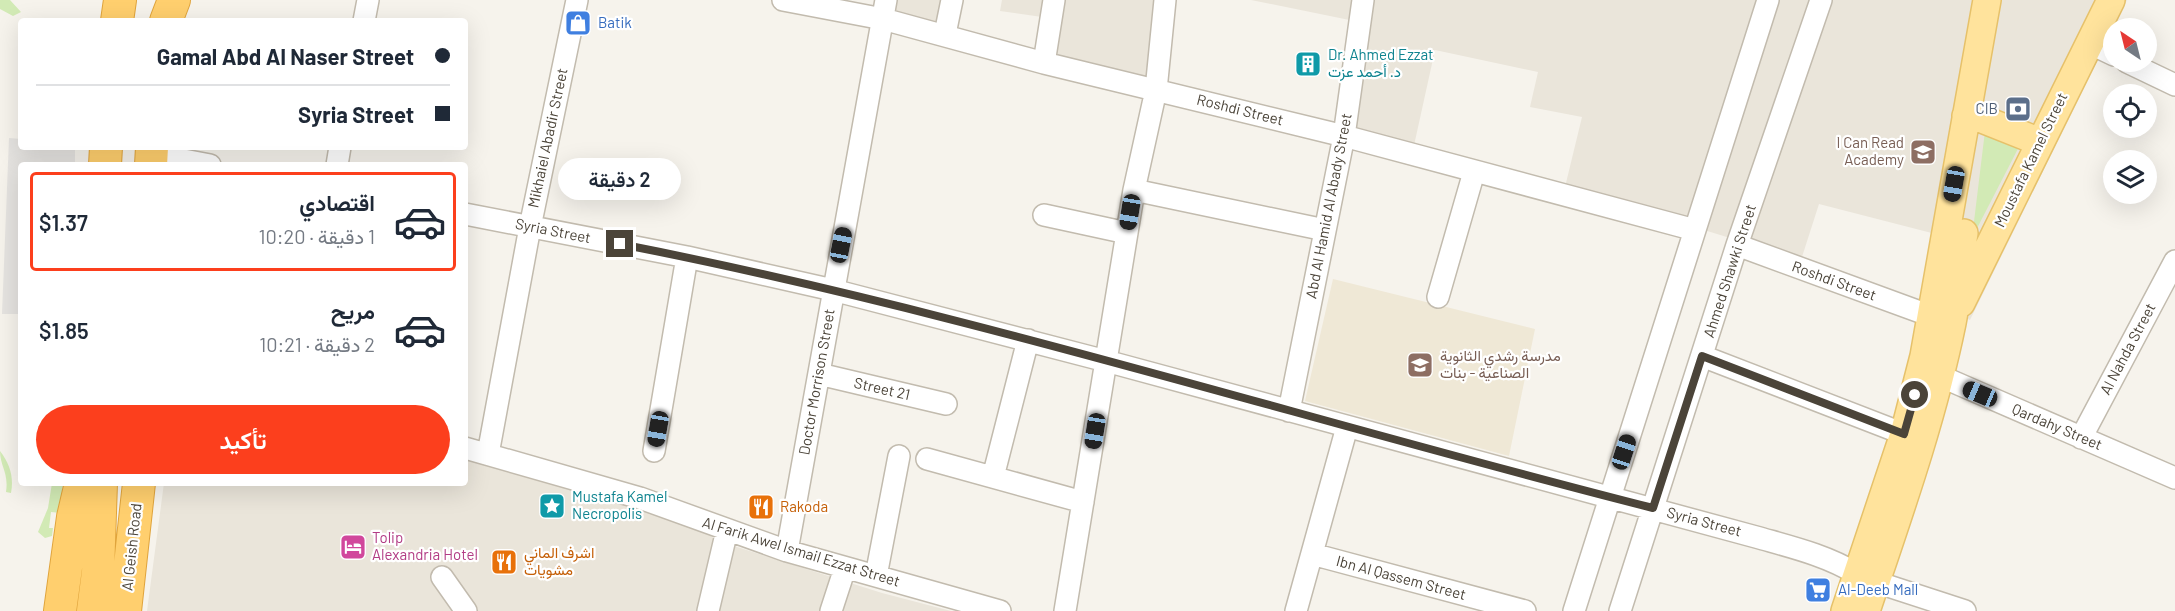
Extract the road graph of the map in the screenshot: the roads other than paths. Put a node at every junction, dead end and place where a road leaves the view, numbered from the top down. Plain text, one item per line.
1 (120, 0) edge
2 (174, 0) edge
3 (368, 0) edge
4 (577, 0) edge
5 (783, 0) edge
6 (952, 0) edge
7 (1054, 0) edge
8 (1166, 0) edge
9 (1363, 0) edge
10 (1767, 0) edge
11 (1821, 0) edge
12 (1987, 0) edge
13 (2006, 0) edge
14 (2111, 0) edge
15 (884, 9) edge
16 (117, 18) edge
17 (167, 18) edge
18 (365, 18) edge
19 (945, 34) junction
20 (2089, 43) junction
21 (2103, 50) edge
22 (1044, 63) junction
23 (2148, 72) edge
24 (2175, 85) edge
25 (1156, 90) junction
26 (1974, 117) junction
27 (1344, 136) junction
28 (2040, 142) junction
29 (152, 155) edge
30 (193, 162) edge
31 (1474, 172) junction
32 (1134, 190) junction
33 (468, 215) edge
34 (1044, 215) dead end
35 (530, 227) junction
36 (1325, 230) junction
37 (1695, 230) junction
38 (1127, 233) junction
39 (1737, 245) junction
40 (687, 257) junction
41 (2174, 267) edge
42 (833, 290) junction
43 (1438, 297) dead end
44 (1942, 318) junction
45 (1028, 340) junction
46 (1702, 356) junction
47 (1106, 361) junction
48 (819, 374) junction
49 (1940, 376) junction
50 (946, 404) dead end
51 (1289, 411) junction
52 (1347, 427) junction
53 (1904, 434) junction
54 (2081, 438) junction
55 (468, 449) edge
56 (654, 451) dead end
57 (489, 454) junction
58 (899, 456) dead end
59 (927, 459) dead end
60 (993, 477) junction
61 (2175, 478) edge
62 (80, 486) edge
63 (101, 486) edge
64 (139, 486) edge
65 (1610, 496) junction
66 (1083, 502) junction
67 (1653, 508) junction
68 (727, 530) junction
69 (787, 551) junction
70 (1312, 554) junction
71 (845, 568) junction
72 (876, 576) junction
73 (442, 577) dead end
74 (1866, 578) junction
75 (95, 600) edge
76 (944, 603) edge
77 (60, 611) edge
78 (125, 611) edge
79 (466, 611) edge
80 (708, 611) edge
81 (831, 611) edge
82 (1000, 611) edge
83 (1065, 611) edge
84 (1296, 611) edge
85 (1525, 611) edge
86 (1574, 611) edge
87 (1620, 611) edge
88 (1845, 611) edge
89 (1866, 611) edge
90 (1965, 611) edge

1 - 16 highway
2 - 17 highway
3 - 18 street
4 - 35 street, Mikhaiel Abadir Street
5 - 15 street, Roshdi Street
6 - 19 street
7 - 22 street
8 - 25 street
9 - 27 street, Abd Al Hamid Al Abady Street
10 - 37 street
11 - 39 street, Ahmed Shawki Street
12 - 26 main road
13 - 26 main road
14 - 20 main road, Moustafa Kamel Street
15 - 19 street, Roshdi Street
15 - 42 street, Doctor Morrison Street
19 - 22 street, Roshdi Street
20 - 21 street
20 - 28 main road, Moustafa Kamel Street
22 - 25 street, Roshdi Street
23 - 24 street
25 - 27 street, Roshdi Street
25 - 32 street
26 - 28 main road
26 - 44 main road
27 - 31 street, Roshdi Street
27 - 36 street, Abd Al Hamid Al Abady Street
28 - 44 main road, Moustafa Kamel Street
29 - 30 street
31 - 37 street, Roshdi Street
31 - 43 street
32 - 36 street
32 - 38 street
33 - 35 street, Syria Street
34 - 38 street
35 - 40 street, Syria Street
35 - 57 street, Mikhaiel Abadir Street
36 - 51 street, Abd Al Hamid Al Abady Street
37 - 65 street
38 - 47 street
39 - 44 street, Roshdi Street
39 - 46 street, Ahmed Shawki Street
40 - 42 street, Syria Street
40 - 56 street
41 - 54 street, Al Nahda Street
42 - 45 street, Syria Street
42 - 48 street, Doctor Morrison Street
44 - 49 main road
44 - 53 main road
45 - 47 street, Syria Street
45 - 60 street
46 - 53 street
46 - 67 street, Ahmed Shawki Street
47 - 51 street, Syria Street
47 - 66 street
48 - 50 street, Street 21
48 - 69 street, Doctor Morrison Street
49 - 54 street, Qardahy Street
49 - 74 main road
51 - 52 street, Syria Street
52 - 65 street, Syria Street
52 - 70 street
53 - 74 main road
54 - 61 street, Qardahy Street
55 - 57 street, Al Farik Awel Ismail Ezzat Street
57 - 68 street, Al Farik Awel Ismail Ezzat Street
58 - 72 street
59 - 60 street
60 - 66 street
62 - 77 highway
63 - 75 highway, Al Geish Road
64 - 78 highway, Al Geish Road
65 - 67 street, Syria Street
65 - 86 street
66 - 83 street
67 - 74 street, Syria Street
67 - 87 street, Ahmed Shawki Street
68 - 69 street, Al Farik Awel Ismail Ezzat Street
68 - 80 street
69 - 71 street, Al Farik Awel Ismail Ezzat Street
70 - 84 street
70 - 85 street, Ibn Al Qassem Street
71 - 72 street, Al Farik Awel Ismail Ezzat Street
71 - 81 street
72 - 76 street, Al Farik Awel Ismail Ezzat Street
73 - 79 street
74 - 88 main road
74 - 89 main road
74 - 90 street, Syria Street
76 - 82 street, Al Farik Awel Ismail Ezzat Street

